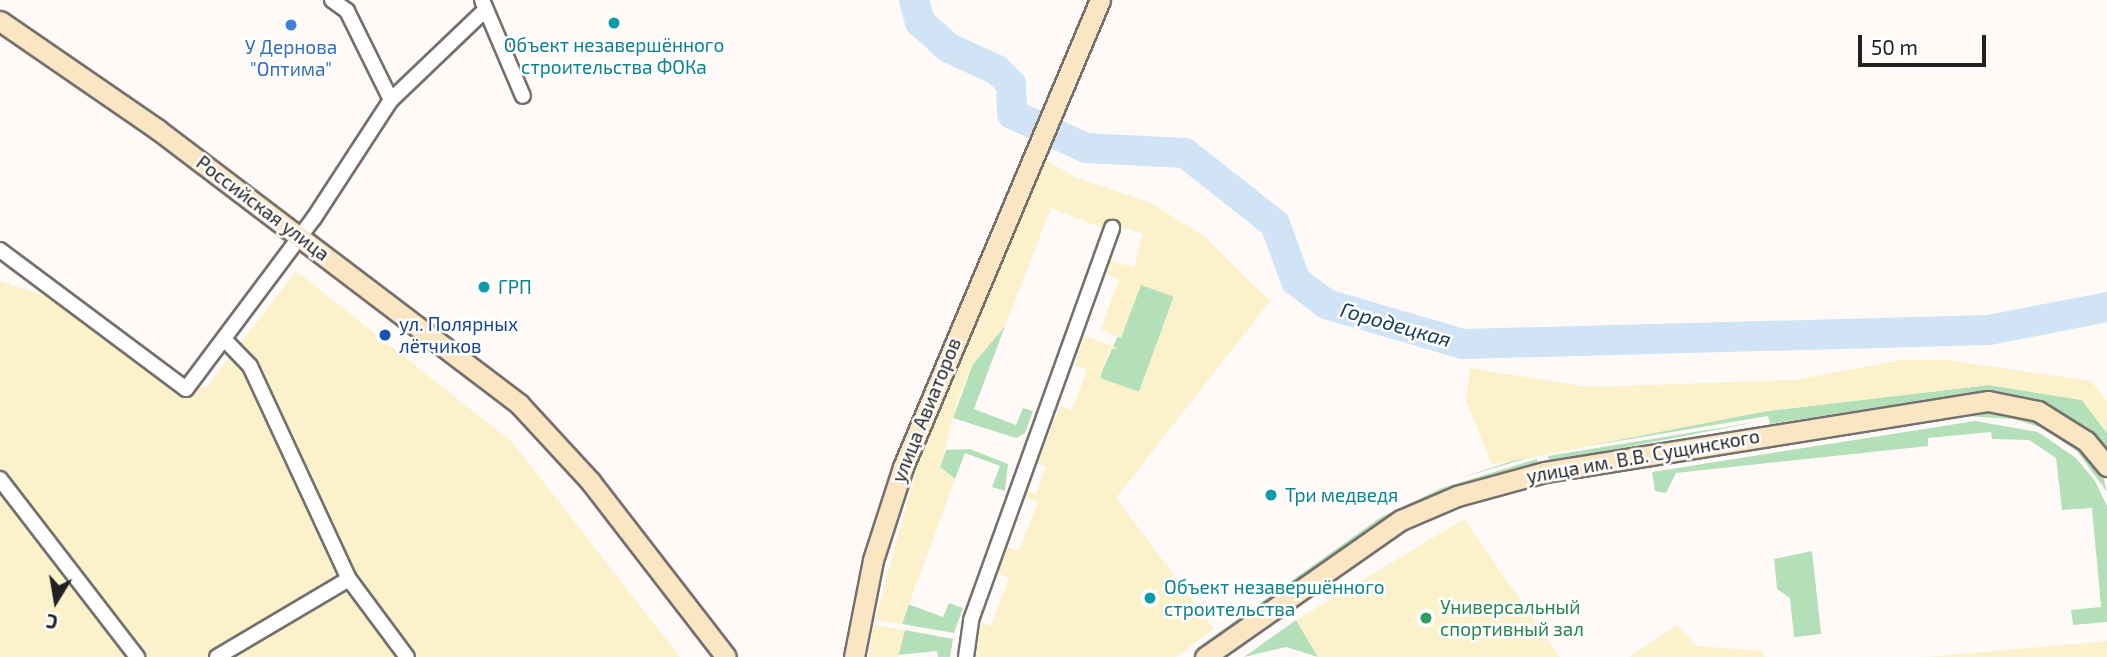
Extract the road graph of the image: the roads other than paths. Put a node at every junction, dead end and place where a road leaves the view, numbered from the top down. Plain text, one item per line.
1 (332, 0) edge
2 (1100, 0) edge
3 (483, 5) edge
4 (0, 21) edge
5 (523, 96) dead end
6 (391, 100) junction
7 (1112, 228) dead end
8 (301, 236) junction
9 (0, 250) edge
10 (224, 339) junction
11 (2107, 466) edge
12 (0, 479) edge
13 (349, 579) junction
14 (137, 657) edge
15 (217, 657) edge
16 (407, 657) edge
17 (726, 657) edge
18 (854, 657) edge
19 (966, 657) edge
20 (1205, 657) edge

1 - 6 street
2 - 18 street, улица Авиаторов
3 - 5 street
3 - 6 street
4 - 8 street, Российская улица
6 - 8 street
7 - 19 street
8 - 10 street
8 - 17 street, Российская улица
9 - 10 street
10 - 13 street
11 - 20 street, улица им. В.В. Сущинского
12 - 14 street
13 - 15 street
13 - 16 street

